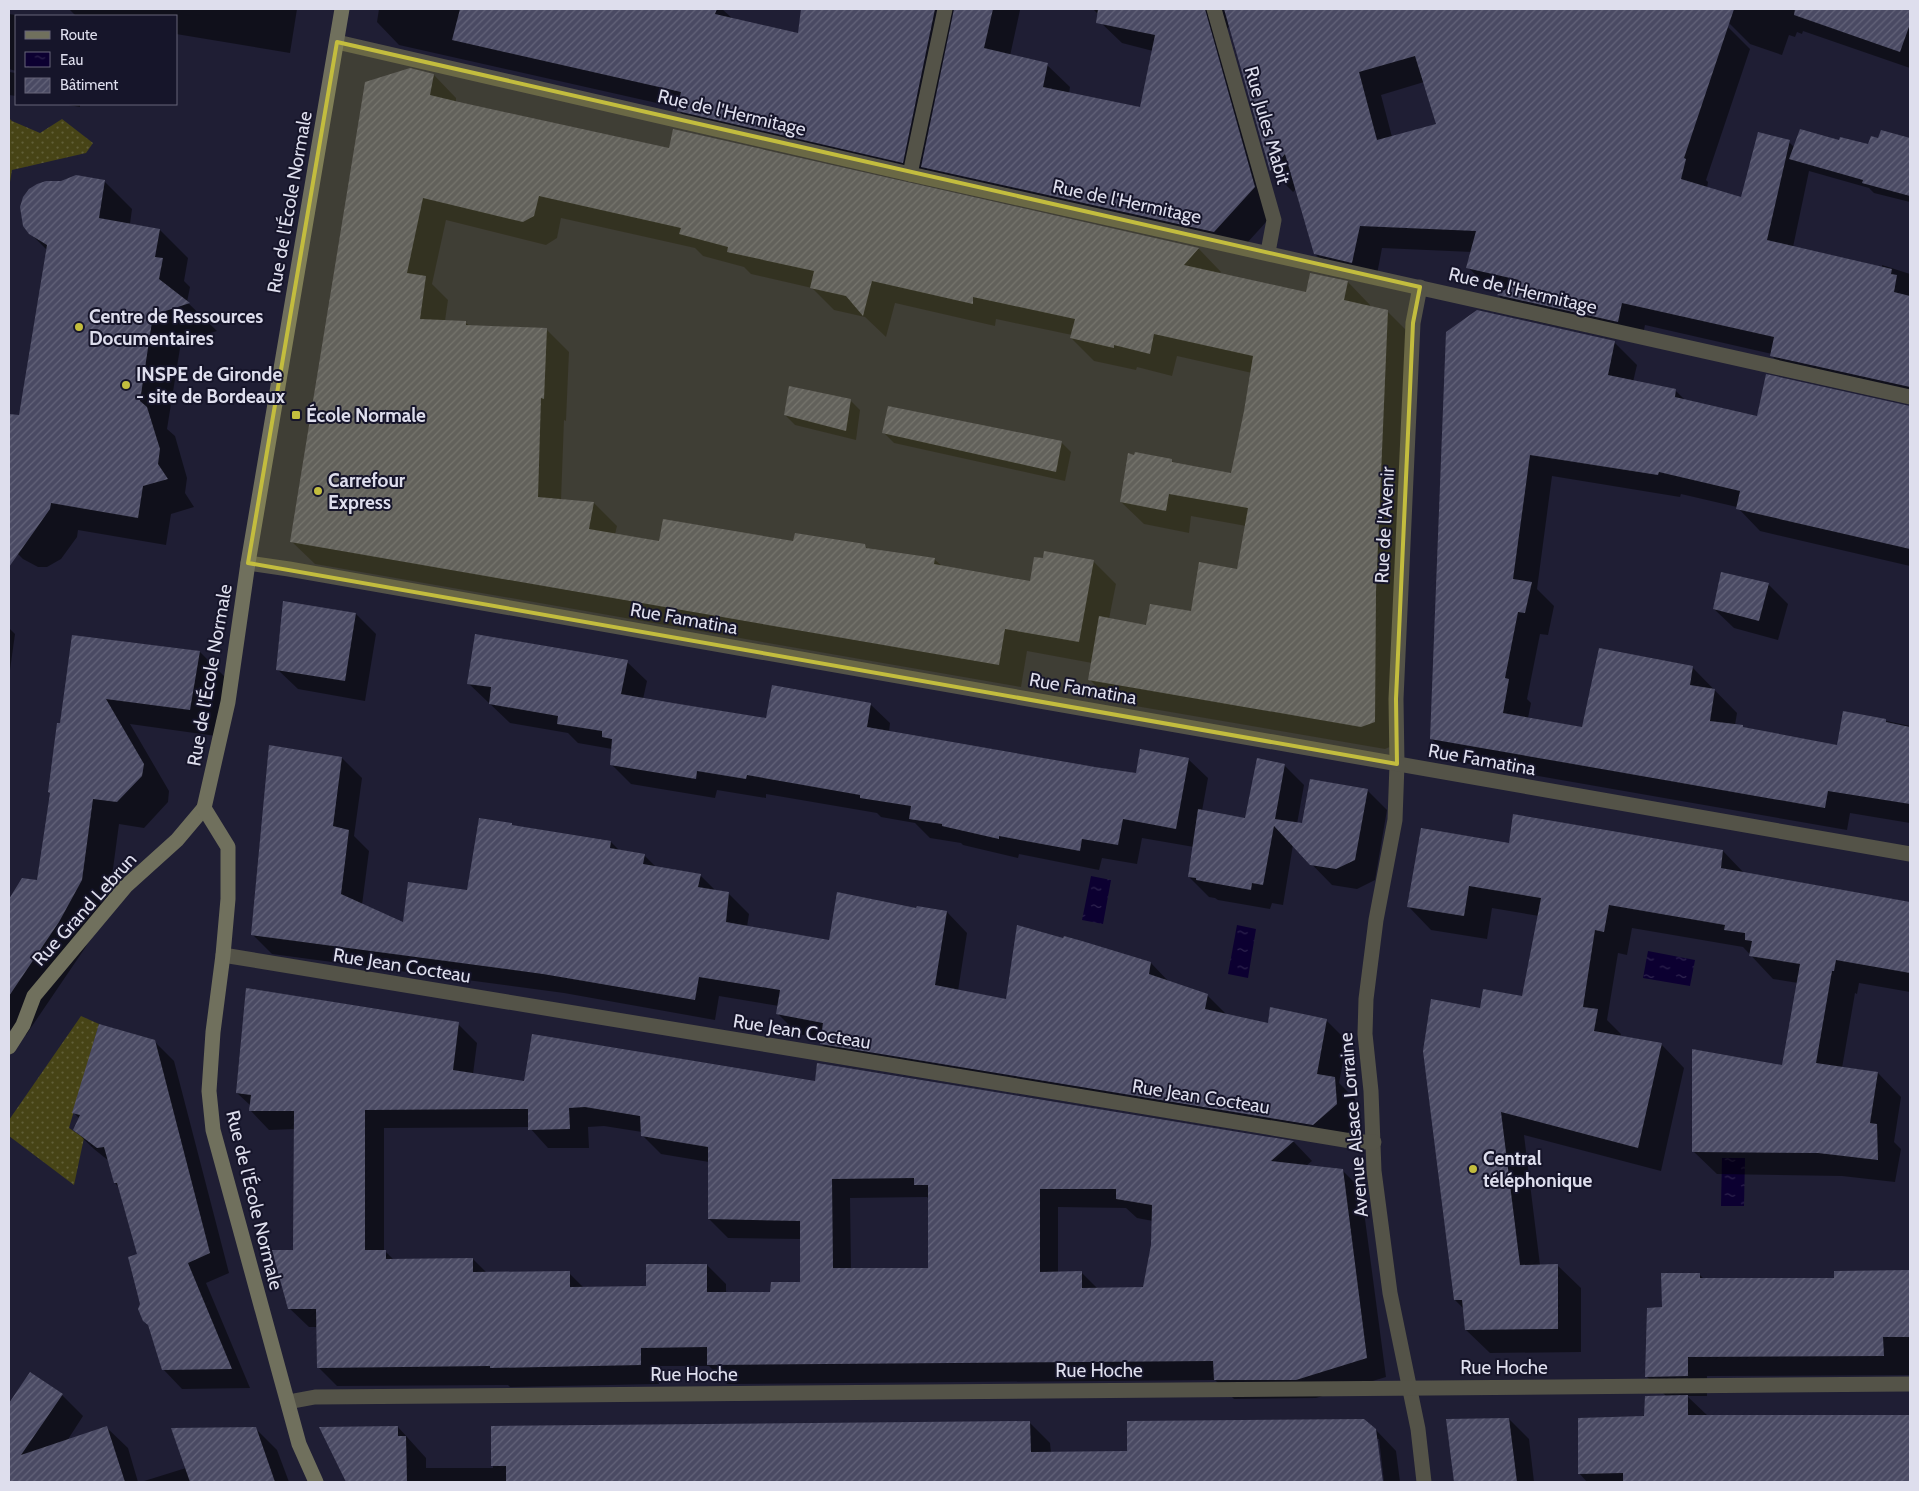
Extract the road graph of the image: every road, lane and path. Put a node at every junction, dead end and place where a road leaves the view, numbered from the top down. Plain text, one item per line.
1 (342, 9) edge
2 (945, 9) edge
3 (1214, 9) edge
4 (336, 42) junction
5 (910, 174) junction
6 (1268, 252) junction
7 (1420, 288) junction
8 (1910, 397) edge
9 (248, 563) junction
10 (1397, 764) junction
11 (204, 808) junction
12 (1910, 854) edge
13 (223, 955) junction
14 (9, 1047) edge
15 (1374, 1142) junction
16 (1910, 1384) edge
17 (1408, 1387) junction
18 (288, 1402) junction
19 (316, 1482) edge
20 (1424, 1482) edge

1 - 4 main road, Rue de l'École Normale
2 - 5 street
3 - 6 street, Rue Jules Mabit
4 - 5 street, Rue de l'Hermitage
4 - 9 main road, Rue de l'École Normale
5 - 6 street, Rue de l'Hermitage
6 - 7 street, Rue de l'Hermitage
7 - 8 street, Rue de l'Hermitage
7 - 10 street, Rue de l'Avenir
9 - 10 street, Rue Famatina
9 - 11 main road, Rue de l'École Normale
10 - 12 street, Rue Famatina
10 - 15 street, Avenue Alsace Lorraine
11 - 13 main road, Rue de l'École Normale
11 - 14 main road, Rue Grand Lebrun
13 - 15 street, Rue Jean Cocteau
13 - 18 main road, Rue de l'École Normale
15 - 17 street, Avenue Alsace Lorraine
16 - 17 street, Rue Hoche
17 - 18 street, Rue Hoche
17 - 20 street, Avenue Alsace Lorraine
18 - 19 main road, Rue de l'École Normale

